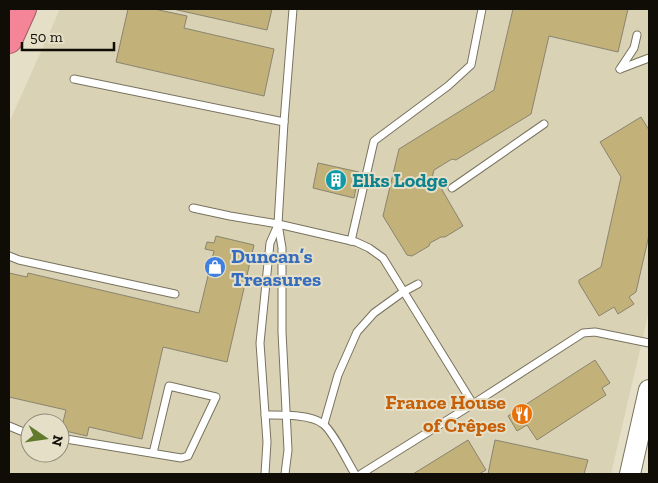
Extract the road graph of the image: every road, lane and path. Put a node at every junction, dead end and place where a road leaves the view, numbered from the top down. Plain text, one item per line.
1 (23, 9) edge
2 (293, 9) edge
3 (482, 9) edge
4 (637, 34) dead end
5 (9, 40) edge
6 (649, 58) edge
7 (74, 79) dead end
8 (284, 122) junction
9 (544, 124) dead end
10 (452, 188) dead end
11 (193, 208) dead end
12 (278, 224) junction
13 (351, 241) junction
14 (9, 256) edge
15 (418, 284) dead end
16 (403, 292) junction
17 (175, 294) dead end
18 (649, 344) edge
19 (649, 390) edge
20 (473, 404) junction
21 (265, 415) junction
22 (287, 415) junction
23 (324, 424) junction
24 (70, 440) edge
25 (153, 453) junction
26 (266, 474) edge
27 (285, 474) edge
28 (355, 474) edge
29 (360, 474) edge
30 (630, 474) edge

1 - 5 highway
2 - 8 lane
3 - 13 lane
4 - 6 lane
7 - 8 lane
8 - 12 lane
9 - 10 lane
11 - 12 lane
12 - 13 lane
12 - 21 lane
12 - 22 lane
13 - 16 lane
14 - 17 lane
15 - 16 lane
16 - 20 lane
16 - 23 lane
18 - 20 lane
19 - 30 main road
20 - 29 lane
21 - 22 lane
21 - 26 lane
22 - 23 lane
22 - 27 lane
23 - 28 lane
24 - 25 lane
25 - 25 lane

